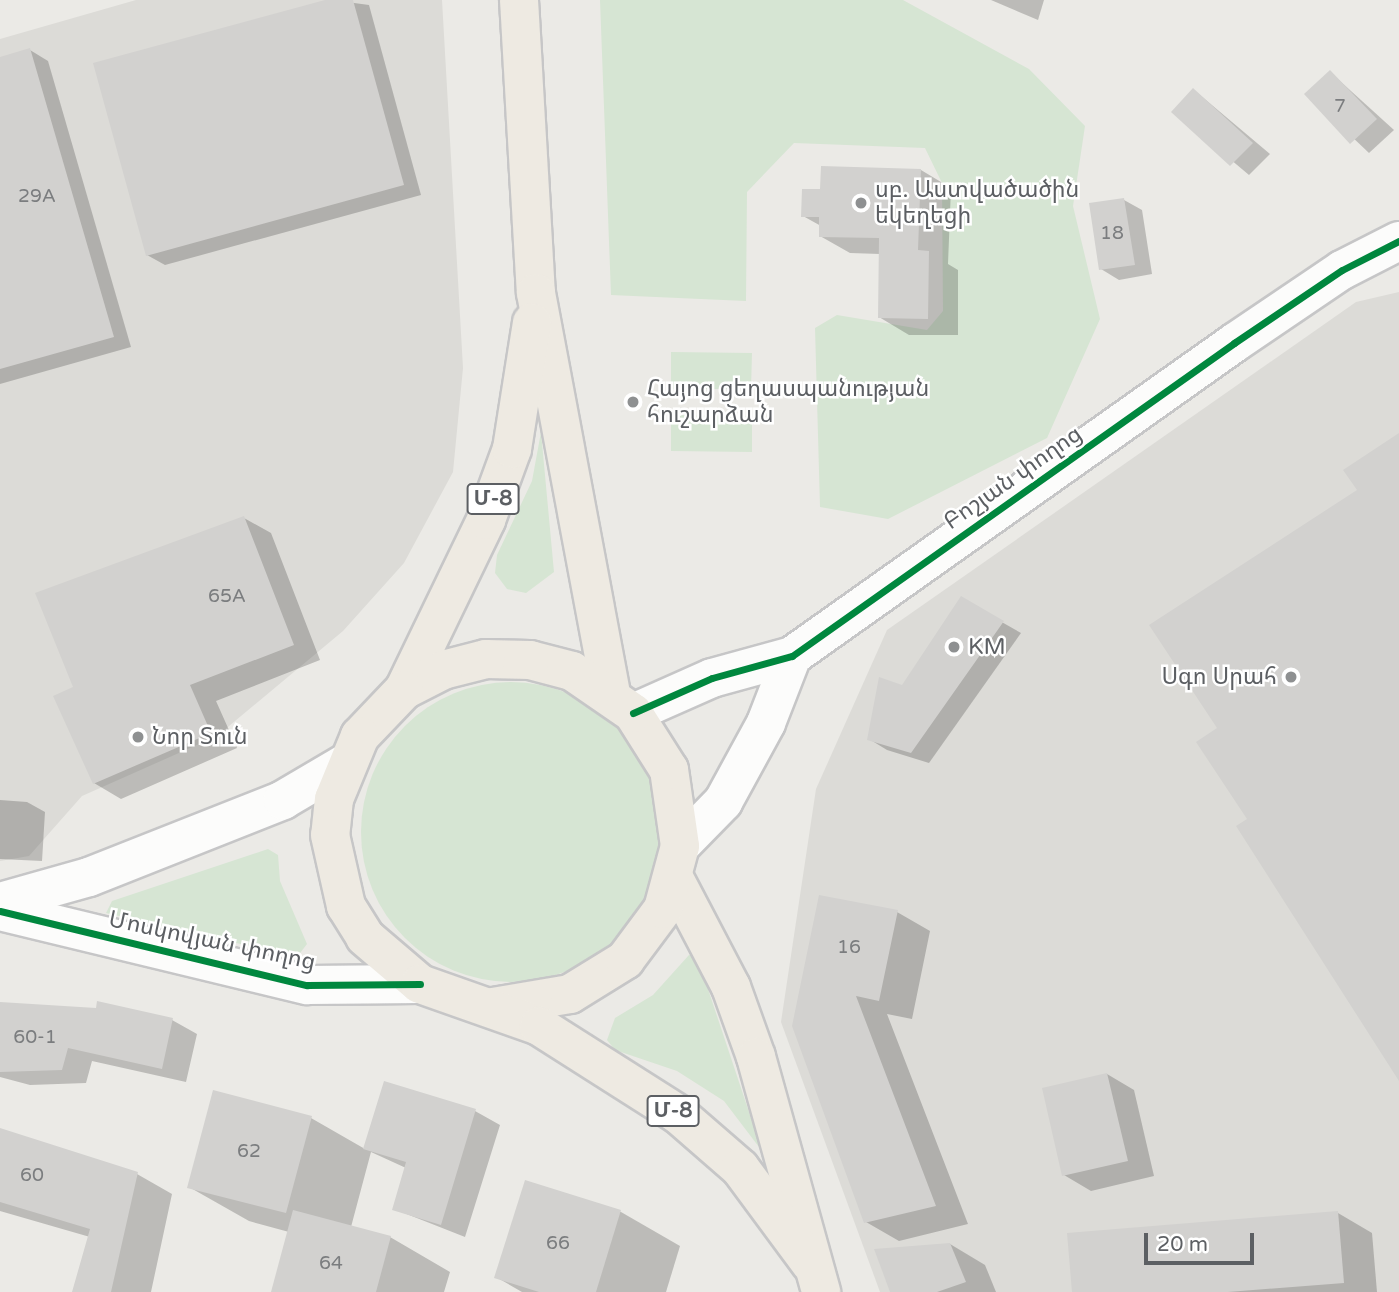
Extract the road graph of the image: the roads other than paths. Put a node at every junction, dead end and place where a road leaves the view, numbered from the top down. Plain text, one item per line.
1 (519, 0) edge
2 (1399, 242) edge
3 (536, 293) junction
4 (792, 656) junction
5 (404, 690) junction
6 (622, 703) junction
7 (344, 764) junction
8 (677, 862) junction
9 (0, 902) edge
10 (0, 911) edge
11 (420, 984) junction
12 (493, 1007) junction
13 (816, 1278) edge

1 - 3 highway, Մ-8
2 - 4 street, Բոշյան փողոց
3 - 5 highway, Մ-8
3 - 6 highway, Մ-8
4 - 6 street, Բոշյան փողոց
4 - 8 street
5 - 6 highway
5 - 7 highway
6 - 8 highway
7 - 9 street
7 - 11 highway
8 - 12 highway
8 - 13 highway, Մ-8
10 - 11 street, Մոսկովյան փողոց
11 - 12 highway
12 - 13 highway, Մ-8

